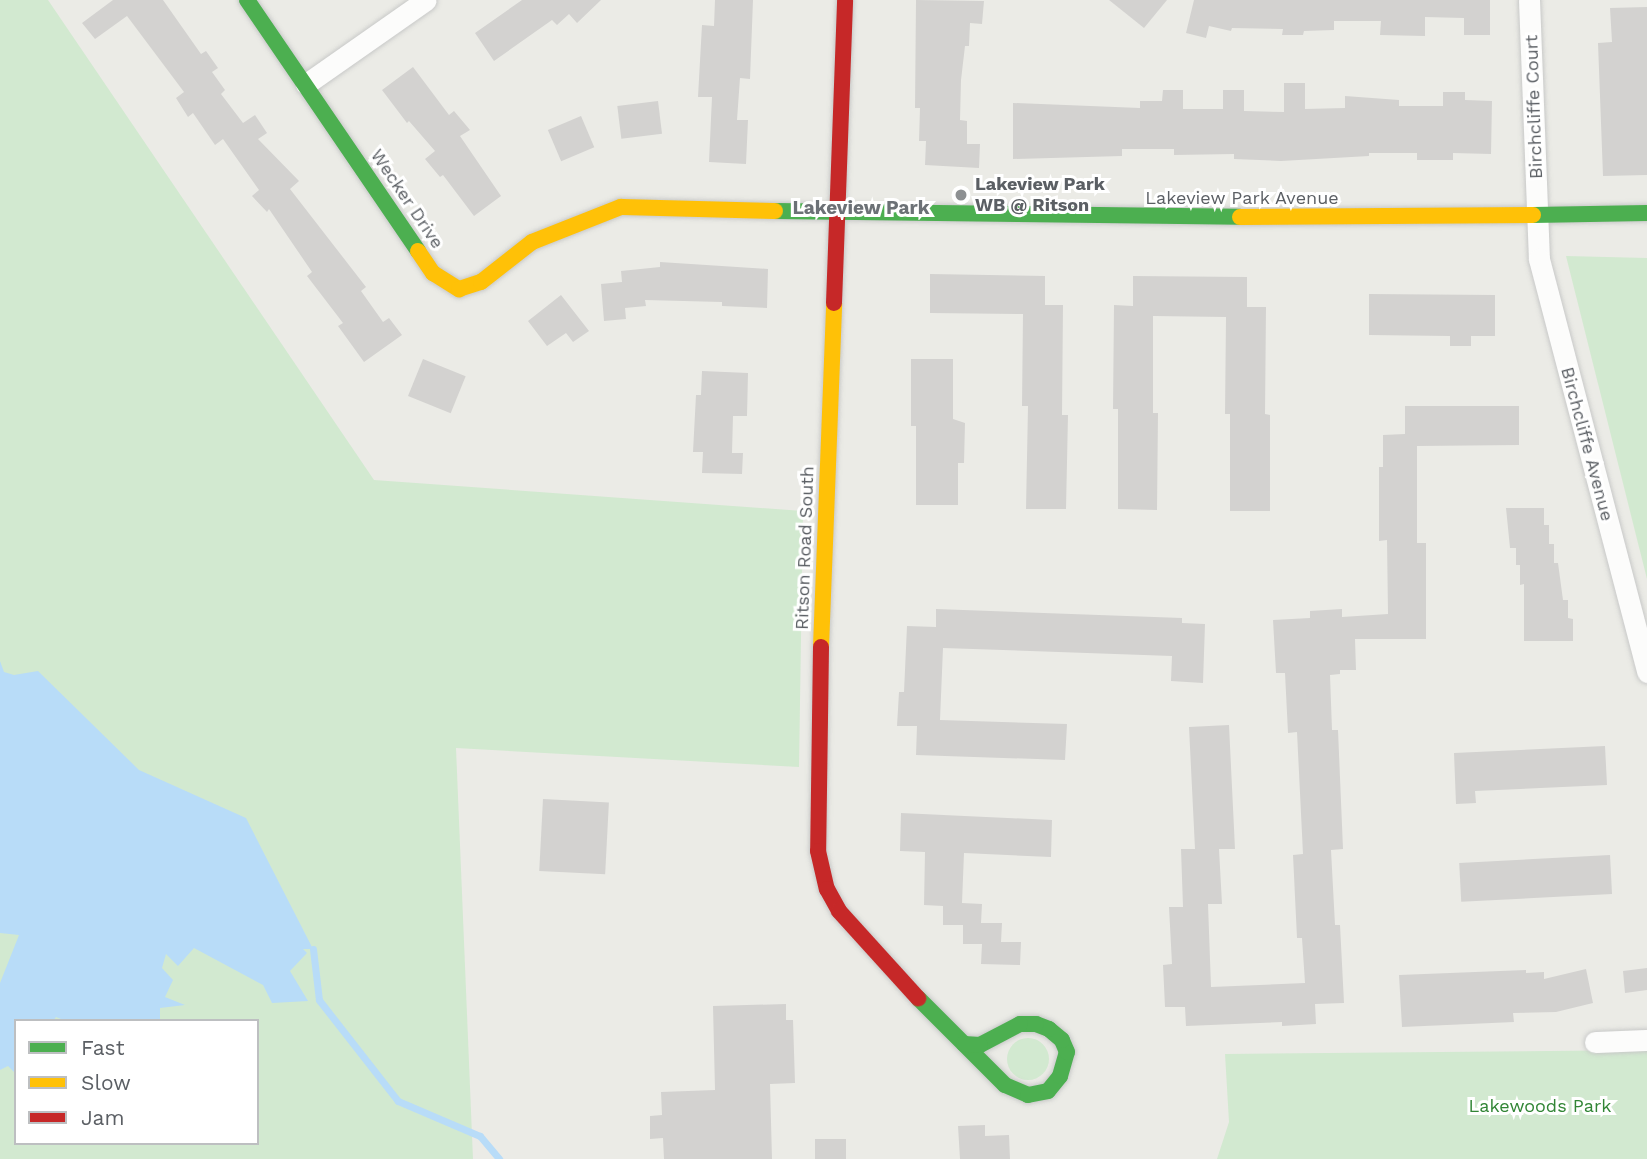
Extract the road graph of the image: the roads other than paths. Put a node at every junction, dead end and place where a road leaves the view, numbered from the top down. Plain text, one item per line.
1 (247, 0) edge
2 (426, 0) edge
3 (845, 0) edge
4 (1529, 0) edge
5 (306, 84) junction
6 (837, 214) junction
7 (1535, 214) junction
8 (1647, 214) edge
9 (1647, 672) edge
10 (1647, 1040) edge
11 (1595, 1042) dead end
12 (964, 1044) junction

1 - 5 street, Wecker Drive
2 - 5 street
3 - 6 street, Ritson Road South
4 - 7 street, Birchcliffe Court
5 - 6 street, Wecker Drive
6 - 7 street, Lakeview Park Avenue
6 - 12 street, Ritson Road South
7 - 8 street, Lakeview Park Avenue
7 - 9 street, Birchcliffe Avenue
10 - 11 street
12 - 12 street, Ritson Road South

